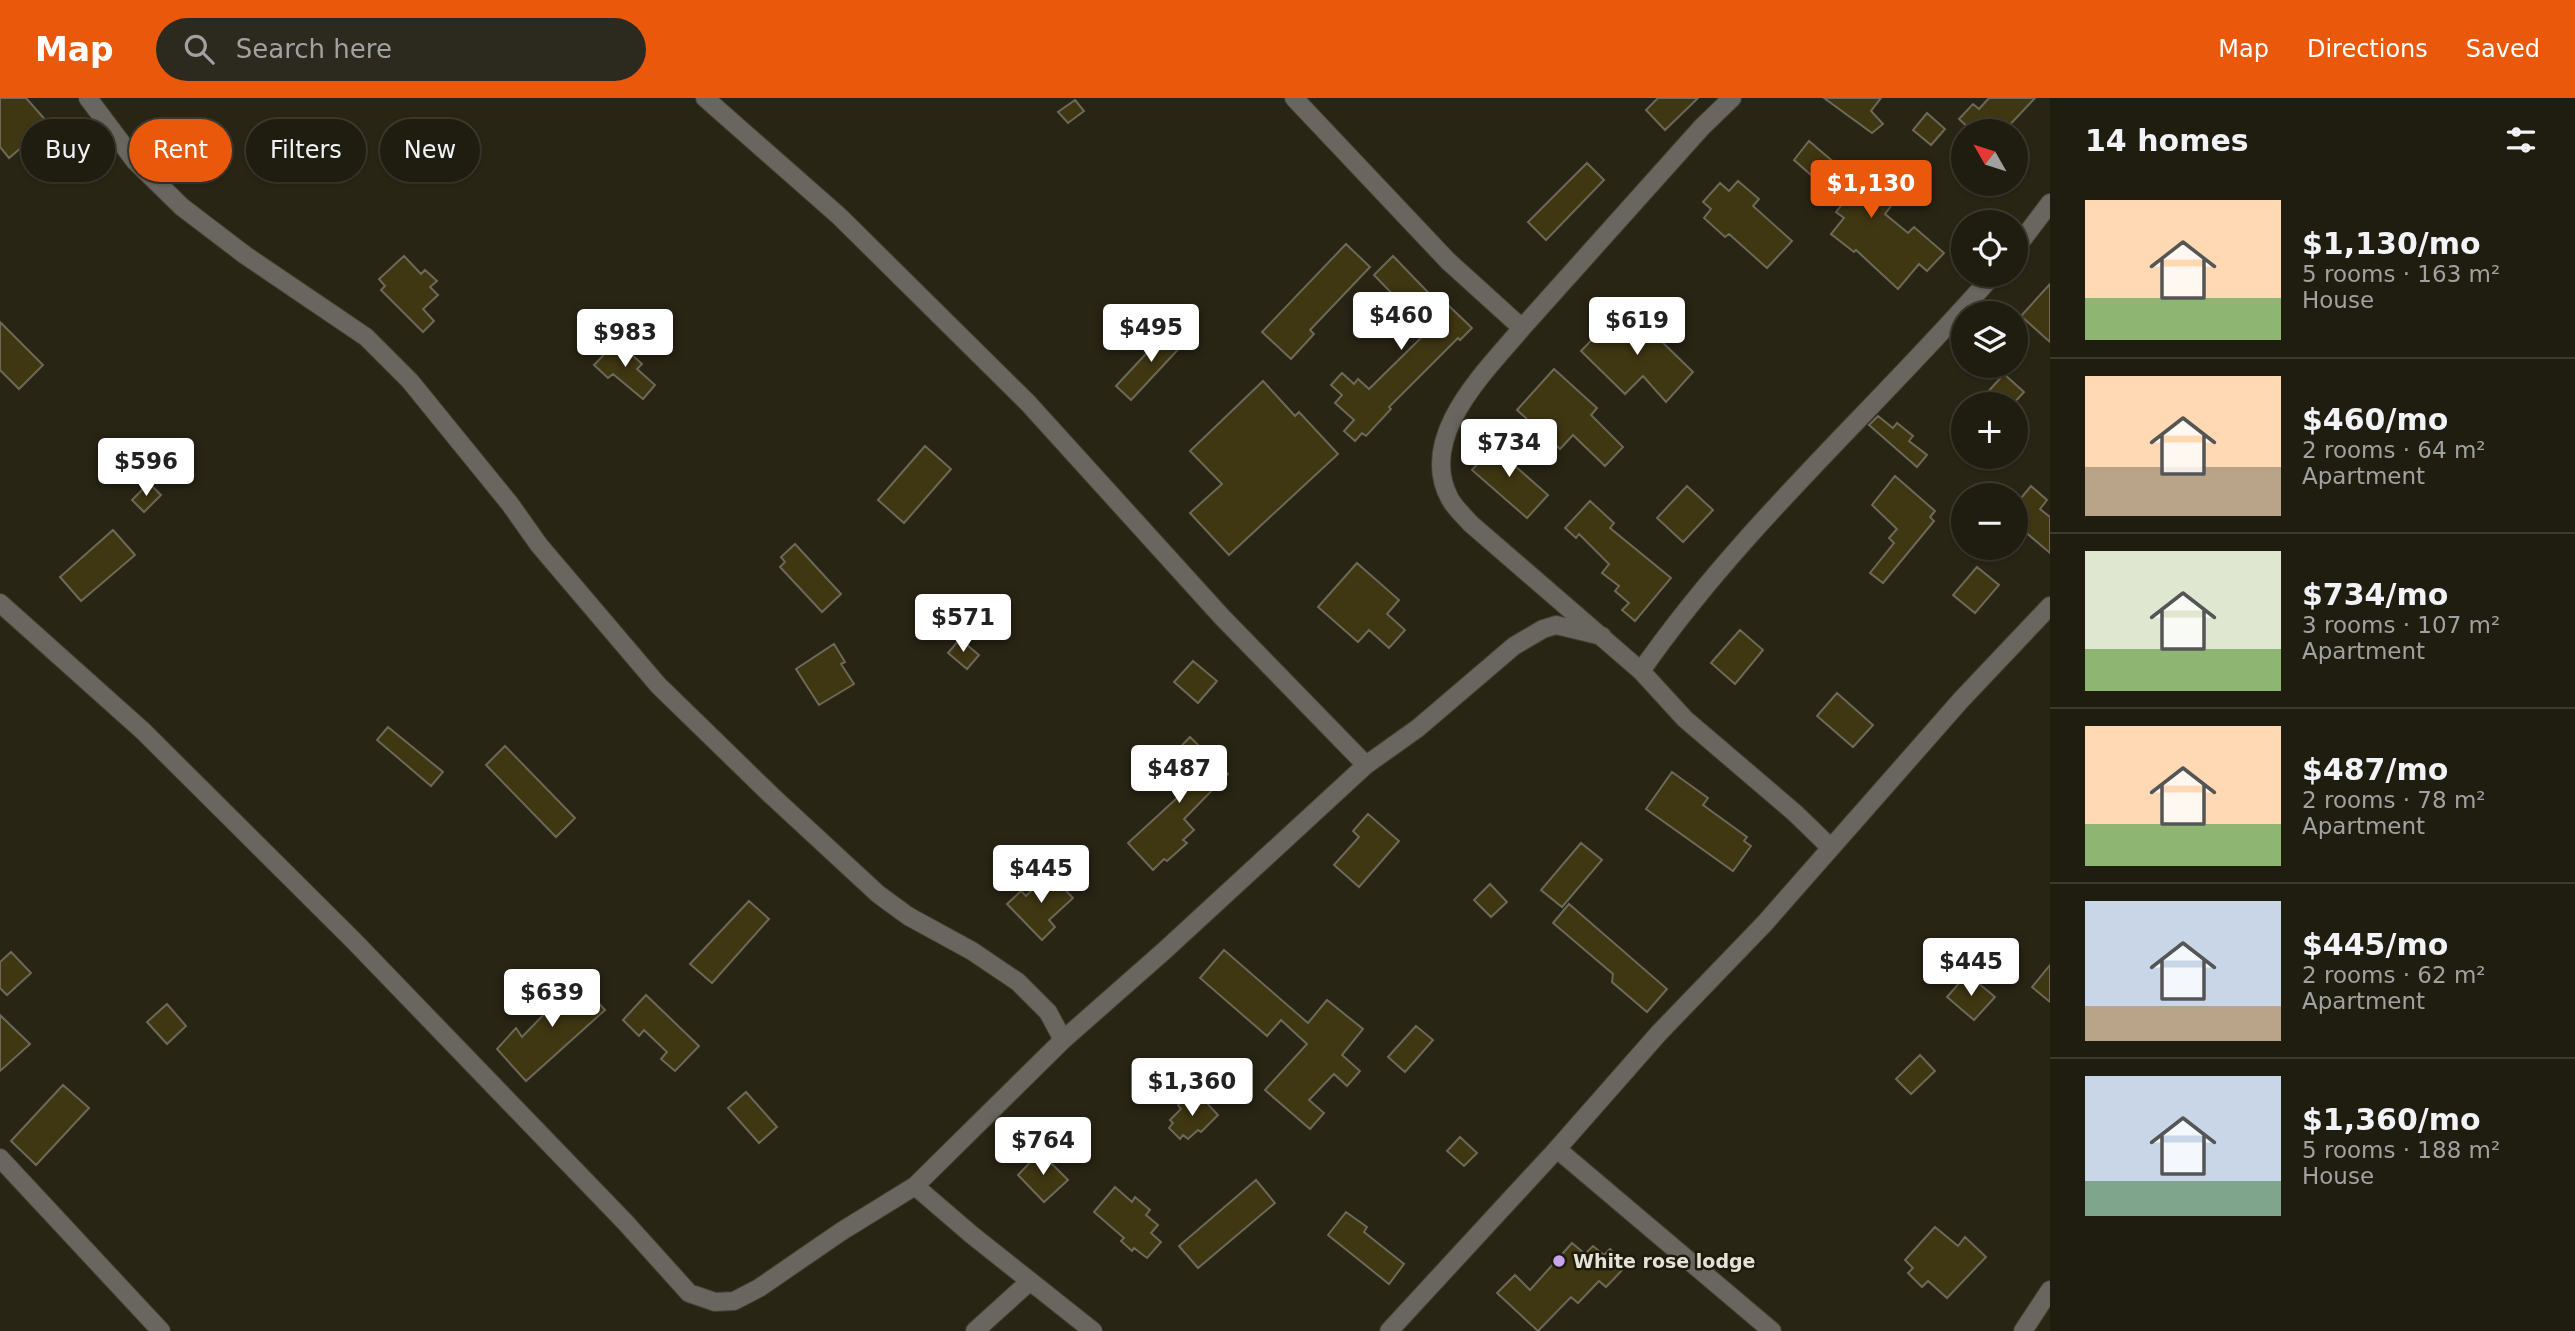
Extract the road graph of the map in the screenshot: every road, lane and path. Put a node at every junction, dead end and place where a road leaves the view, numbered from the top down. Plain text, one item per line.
1 (88, 98) edge
2 (705, 98) edge
3 (1294, 98) edge
4 (1732, 98) edge
5 (2050, 203) edge
6 (2028, 232) edge
7 (1983, 287) edge
8 (1522, 328) junction
9 (0, 603) edge
10 (2050, 606) edge
11 (1602, 636) junction
12 (1641, 671) junction
13 (1366, 765) junction
14 (1830, 847) junction
15 (1063, 1040) junction
16 (1558, 1149) junction
17 (0, 1158) edge
18 (915, 1186) junction
19 (1029, 1282) junction
20 (2050, 1290) edge
21 (161, 1331) edge
22 (975, 1331) edge
23 (1093, 1331) edge
24 (1389, 1331) edge
25 (1772, 1331) edge
26 (2023, 1331) edge

1 - 15 street
2 - 13 street
3 - 8 street
4 - 8 street
5 - 6 street
7 - 12 street
8 - 11 street
9 - 18 street
10 - 14 street
11 - 12 street
11 - 13 street
12 - 14 street
13 - 15 street
14 - 16 street
15 - 18 street
16 - 24 street
16 - 25 street
17 - 21 street
18 - 19 street
19 - 22 street
19 - 23 street
20 - 26 street

